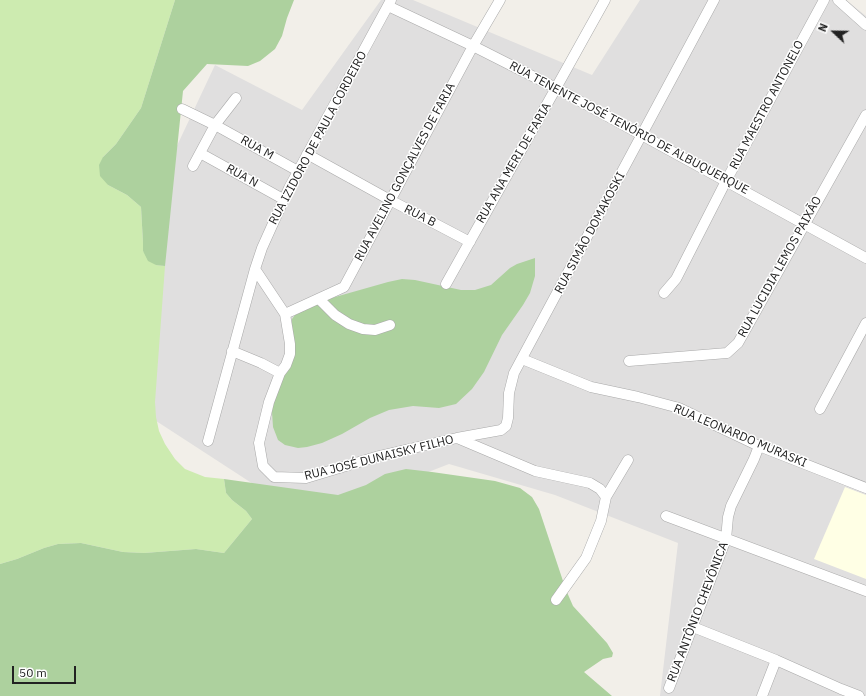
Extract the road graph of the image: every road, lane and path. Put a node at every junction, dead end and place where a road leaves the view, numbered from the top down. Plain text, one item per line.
1 (500, 0) edge
2 (605, 0) edge
3 (714, 0) edge
4 (824, 0) edge
5 (838, 0) edge
6 (390, 3) edge
7 (850, 3) edge
8 (866, 25) edge
9 (473, 46) junction
10 (556, 88) junction
11 (236, 98) dead end
12 (182, 109) dead end
13 (866, 114) edge
14 (215, 125) junction
15 (642, 135) junction
16 (200, 153) junction
17 (307, 154) junction
18 (193, 166) dead end
19 (298, 171) junction
20 (726, 181) junction
21 (283, 199) junction
22 (390, 200) junction
23 (805, 223) junction
24 (470, 242) junction
25 (866, 258) edge
26 (255, 268) junction
27 (446, 284) dead end
28 (664, 293) dead end
29 (319, 299) junction
30 (285, 314) junction
31 (866, 323) edge
32 (390, 325) dead end
33 (232, 351) junction
34 (522, 359) junction
35 (629, 361) dead end
36 (280, 373) junction
37 (820, 409) dead end
38 (458, 438) junction
39 (208, 440) dead end
40 (759, 446) junction
41 (628, 460) dead end
42 (866, 488) edge
43 (606, 496) junction
44 (666, 516) dead end
45 (726, 539) junction
46 (866, 591) edge
47 (556, 600) dead end
48 (692, 627) junction
49 (776, 660) junction
50 (669, 688) dead end
51 (762, 696) edge
52 (859, 696) edge

1 - 9 street, RUA AVELINO GONÇALVES DE FARIA
2 - 10 street, RUA ANA MERI DE FARIA
3 - 15 street, RUA SIMÃO DOMAKOSKI
4 - 20 street, RUA MAESTRO ANTONELO
5 - 7 street
6 - 9 street, RUA TENENTE JOSÉ TENÓRIO DE ALBUQUERQUE
6 - 17 street, RUA IZIDORO DE PAULA CORDEIRO
7 - 8 street
9 - 10 street, RUA TENENTE JOSÉ TENÓRIO DE ALBUQUERQUE
9 - 22 street, RUA AVELINO GONÇALVES DE FARIA
10 - 15 street, RUA TENENTE JOSÉ TENÓRIO DE ALBUQUERQUE
10 - 24 street, RUA ANA MERI DE FARIA
11 - 14 street
12 - 14 street, RUA M
13 - 23 street, RUA LUCIDIA LEMOS PAIXÃO
14 - 16 street
14 - 19 street, RUA M
15 - 20 street, RUA TENENTE JOSÉ TENÓRIO DE ALBUQUERQUE
15 - 34 street, RUA SIMÃO DOMAKOSKI
16 - 18 street
16 - 21 street, RUA N
17 - 19 street, RUA IZIDORO DE PAULA CORDEIRO
17 - 22 street, RUA B
19 - 21 street, RUA IZIDORO DE PAULA CORDEIRO
20 - 23 street, RUA TENENTE JOSÉ TENÓRIO DE ALBUQUERQUE
20 - 28 street, RUA MAESTRO ANTONELO
21 - 26 street, RUA IZIDORO DE PAULA CORDEIRO
22 - 24 street, RUA B
22 - 29 street, RUA AVELINO GONÇALVES DE FARIA
23 - 25 street, RUA TENENTE JOSÉ TENÓRIO DE ALBUQUERQUE
23 - 35 street, RUA LUCIDIA LEMOS PAIXÃO
24 - 27 street, RUA ANA MERI DE FARIA
26 - 30 street
26 - 33 street, RUA IZIDORO DE PAULA CORDEIRO
29 - 30 street, RUA AVELINO GONÇALVES DE FARIA
29 - 32 street
30 - 36 street, RUA JOSÉ DUNAISKY FILHO
31 - 37 street
33 - 36 street
33 - 39 street, RUA IZIDORO DE PAULA CORDEIRO
34 - 38 street, RUA SIMÃO DOMAKOSKI
34 - 40 street, RUA LEONARDO MURASKI
36 - 38 street, RUA JOSÉ DUNAISKY FILHO
38 - 43 street, RUA JOSÉ DUNAISKY FILHO
40 - 42 street, RUA LEONARDO MURASKI
40 - 45 street, RUA ANTÔNIO CHEVÔNICA
41 - 43 street
43 - 47 street
44 - 45 street
45 - 46 street
45 - 48 street, RUA ANTÔNIO CHEVÔNICA
48 - 49 street
48 - 50 street, RUA ANTÔNIO CHEVÔNICA
49 - 51 street
49 - 52 street

